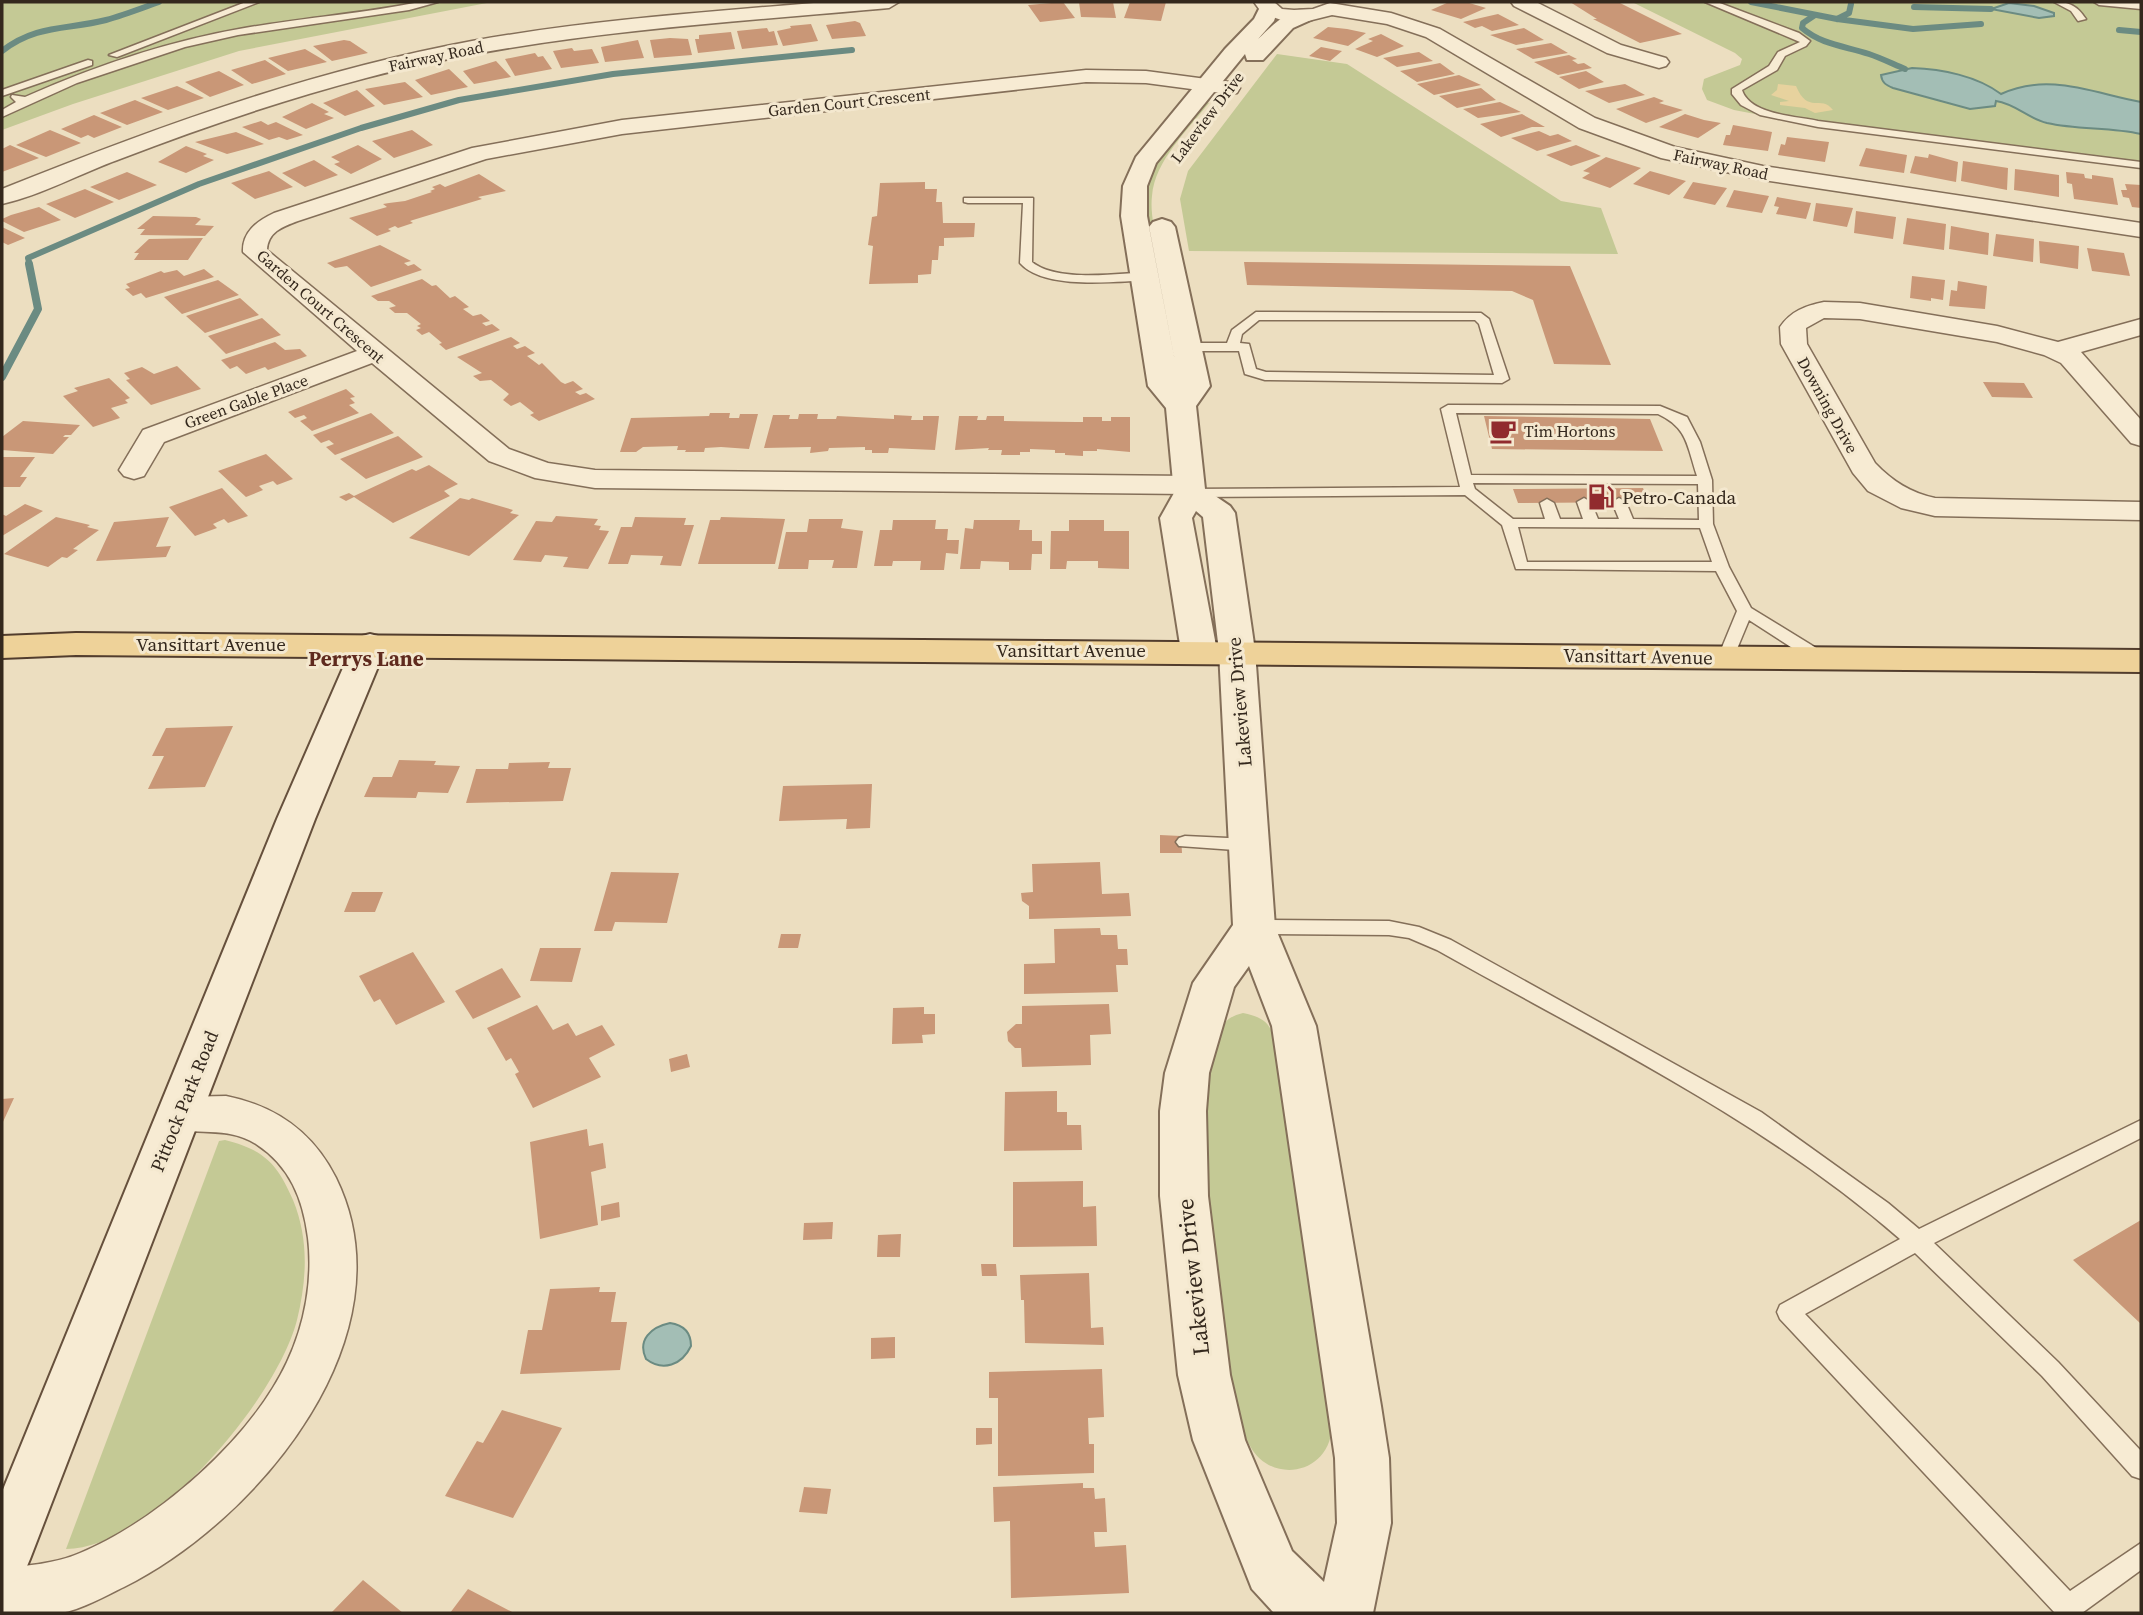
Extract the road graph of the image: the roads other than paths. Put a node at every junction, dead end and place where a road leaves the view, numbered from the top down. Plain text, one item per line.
1 (254, 2) edge
2 (433, 2) edge
3 (889, 2) edge
4 (1521, 2) edge
5 (1709, 2) edge
6 (2059, 2) edge
7 (2099, 2) edge
8 (1266, 5) edge
9 (2141, 6) edge
10 (1323, 9) edge
11 (2081, 19) dead end
12 (1659, 62) dead end
13 (1218, 86) junction
14 (2, 95) edge
15 (20, 103) junction
16 (2, 114) edge
17 (2141, 165) edge
18 (2, 197) edge
19 (968, 200) dead end
20 (2141, 230) edge
21 (1144, 276) junction
22 (1171, 276) junction
23 (2141, 327) edge
24 (2111, 336) junction
25 (2141, 343) edge
26 (1186, 347) junction
27 (1233, 347) junction
28 (1156, 348) junction
29 (2059, 350) junction
30 (375, 353) junction
31 (1181, 406) junction
32 (2141, 437) edge
33 (134, 470) dead end
34 (1705, 480) junction
35 (1466, 485) junction
36 (1189, 489) junction
37 (1543, 490) junction
38 (1580, 490) junction
39 (1614, 490) junction
40 (2141, 511) edge
41 (1509, 523) junction
42 (1554, 523) junction
43 (1592, 523) junction
44 (1628, 524) junction
45 (1706, 524) junction
46 (1721, 567) junction
47 (1745, 611) junction
48 (370, 645) junction
49 (2, 647) edge
50 (1199, 651) junction
51 (1237, 651) junction
52 (1726, 657) junction
53 (1820, 658) junction
54 (2141, 661) edge
55 (1185, 842) dead end
56 (1249, 845) junction
57 (1254, 926) junction
58 (179, 1114) junction
59 (2141, 1128) edge
60 (1917, 1241) junction
61 (2141, 1468) edge
62 (2141, 1555) edge
63 (2, 1559) edge
64 (2, 1595) edge
65 (1317, 1613) edge
66 (1345, 1613) edge

1 - 14 lane
2 - 15 lane
3 - 18 street, Fairway Road
4 - 12 street
5 - 17 lane
6 - 11 lane
7 - 9 lane
8 - 10 street, Fairway Road
8 - 13 street, Lakeview Drive
10 - 13 street, Lakeview Drive
10 - 20 street, Fairway Road
13 - 21 street, Lakeview Drive
13 - 22 street, Lakeview Drive
13 - 30 street, Garden Court Crescent
14 - 15 lane
15 - 16 lane
19 - 21 lane
21 - 22 lane
21 - 28 street, Lakeview Drive
22 - 26 street, Lakeview Drive
23 - 24 street
24 - 25 street
24 - 29 street
26 - 27 lane
26 - 28 lane
26 - 31 street, Lakeview Drive
27 - 27 lane
28 - 31 street, Lakeview Drive
29 - 32 street, Downing Drive
29 - 40 street, Downing Drive
30 - 33 street, Green Gable Place
30 - 36 street, Garden Court Crescent
31 - 36 street, Lakeview Drive
34 - 35 lane
34 - 39 lane
34 - 45 lane
35 - 36 lane
35 - 37 lane
35 - 41 lane
36 - 50 street, Lakeview Drive
36 - 51 street, Lakeview Drive
37 - 38 lane
37 - 42 lane
38 - 39 lane
38 - 43 lane
39 - 44 lane
41 - 42 lane
41 - 46 lane
42 - 43 lane
43 - 44 lane
44 - 45 lane
45 - 46 lane
46 - 47 lane
47 - 52 lane
47 - 53 lane
48 - 49 main road, Vansittart Avenue
48 - 50 main road, Vansittart Avenue
48 - 58 street, Pittock Park Road
50 - 51 main road, Vansittart Avenue
51 - 52 main road, Vansittart Avenue
51 - 56 street, Lakeview Drive
52 - 53 main road, Vansittart Avenue
53 - 54 main road, Vansittart Avenue
55 - 56 lane
56 - 57 street, Lakeview Drive
57 - 60 lane
57 - 65 street, Lakeview Drive
57 - 66 street, Lakeview Drive
58 - 63 street, Pittock Park Road
58 - 64 street
59 - 60 lane
60 - 61 lane
60 - 62 lane

